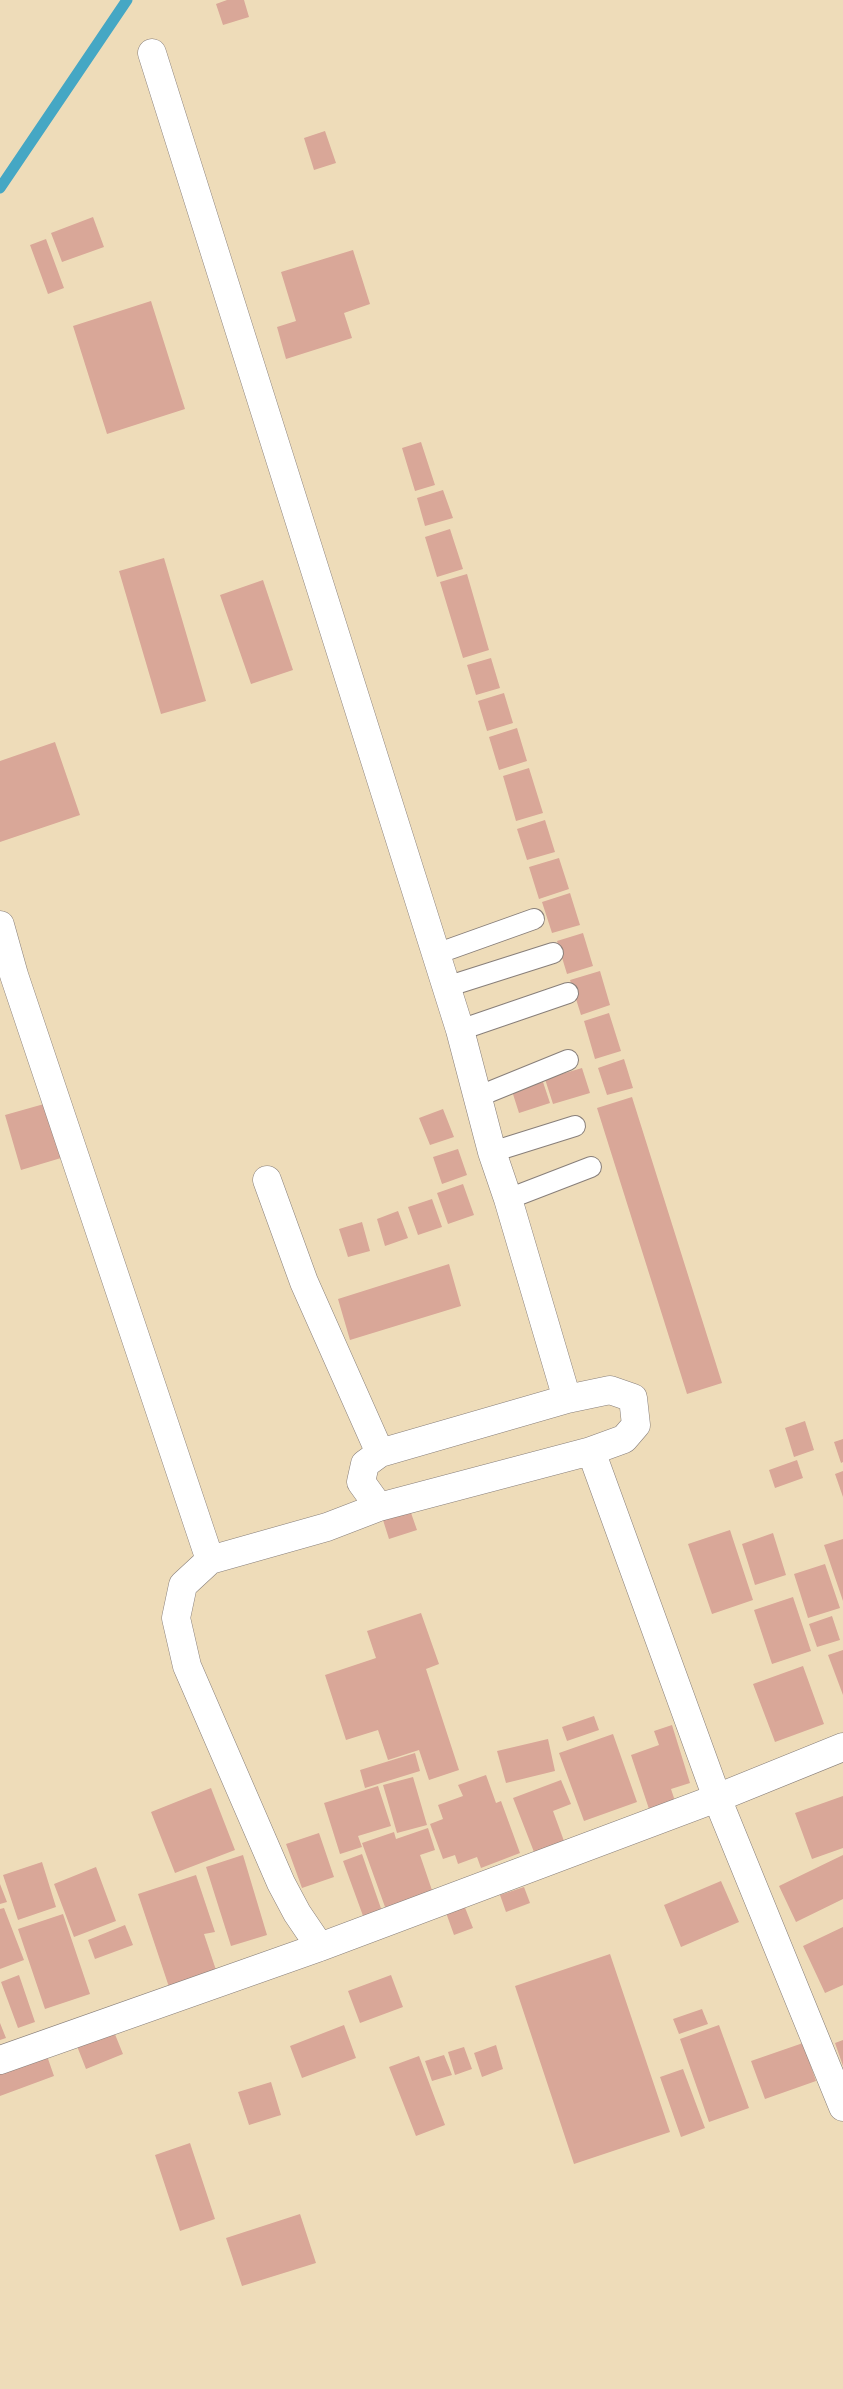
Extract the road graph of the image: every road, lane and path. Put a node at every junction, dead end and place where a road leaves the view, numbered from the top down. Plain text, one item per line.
1 (152, 53) dead end
2 (534, 919) dead end
3 (0, 925) edge
4 (552, 953) dead end
5 (436, 954) junction
6 (446, 987) junction
7 (568, 993) dead end
8 (460, 1030) junction
9 (568, 1060) dead end
10 (477, 1097) junction
11 (575, 1126) dead end
12 (492, 1152) junction
13 (592, 1167) dead end
14 (267, 1180) dead end
15 (508, 1199) junction
16 (567, 1399) junction
17 (591, 1451) junction
18 (380, 1453) junction
19 (379, 1507) junction
20 (210, 1560) junction
21 (843, 1747) edge
22 (717, 1798) junction
23 (320, 1947) junction
24 (0, 2060) edge
25 (843, 2107) edge

1 - 5 street
2 - 5 lane
3 - 20 street
4 - 6 lane
5 - 6 street
6 - 8 street
7 - 8 lane
8 - 10 street
9 - 10 lane
10 - 12 street
11 - 12 lane
12 - 15 street
13 - 15 lane
14 - 18 street
15 - 16 street
16 - 17 street
16 - 18 street
17 - 19 street
17 - 22 street
18 - 19 street
19 - 20 street
20 - 23 street
21 - 22 street
22 - 23 street
22 - 25 street
23 - 24 street

